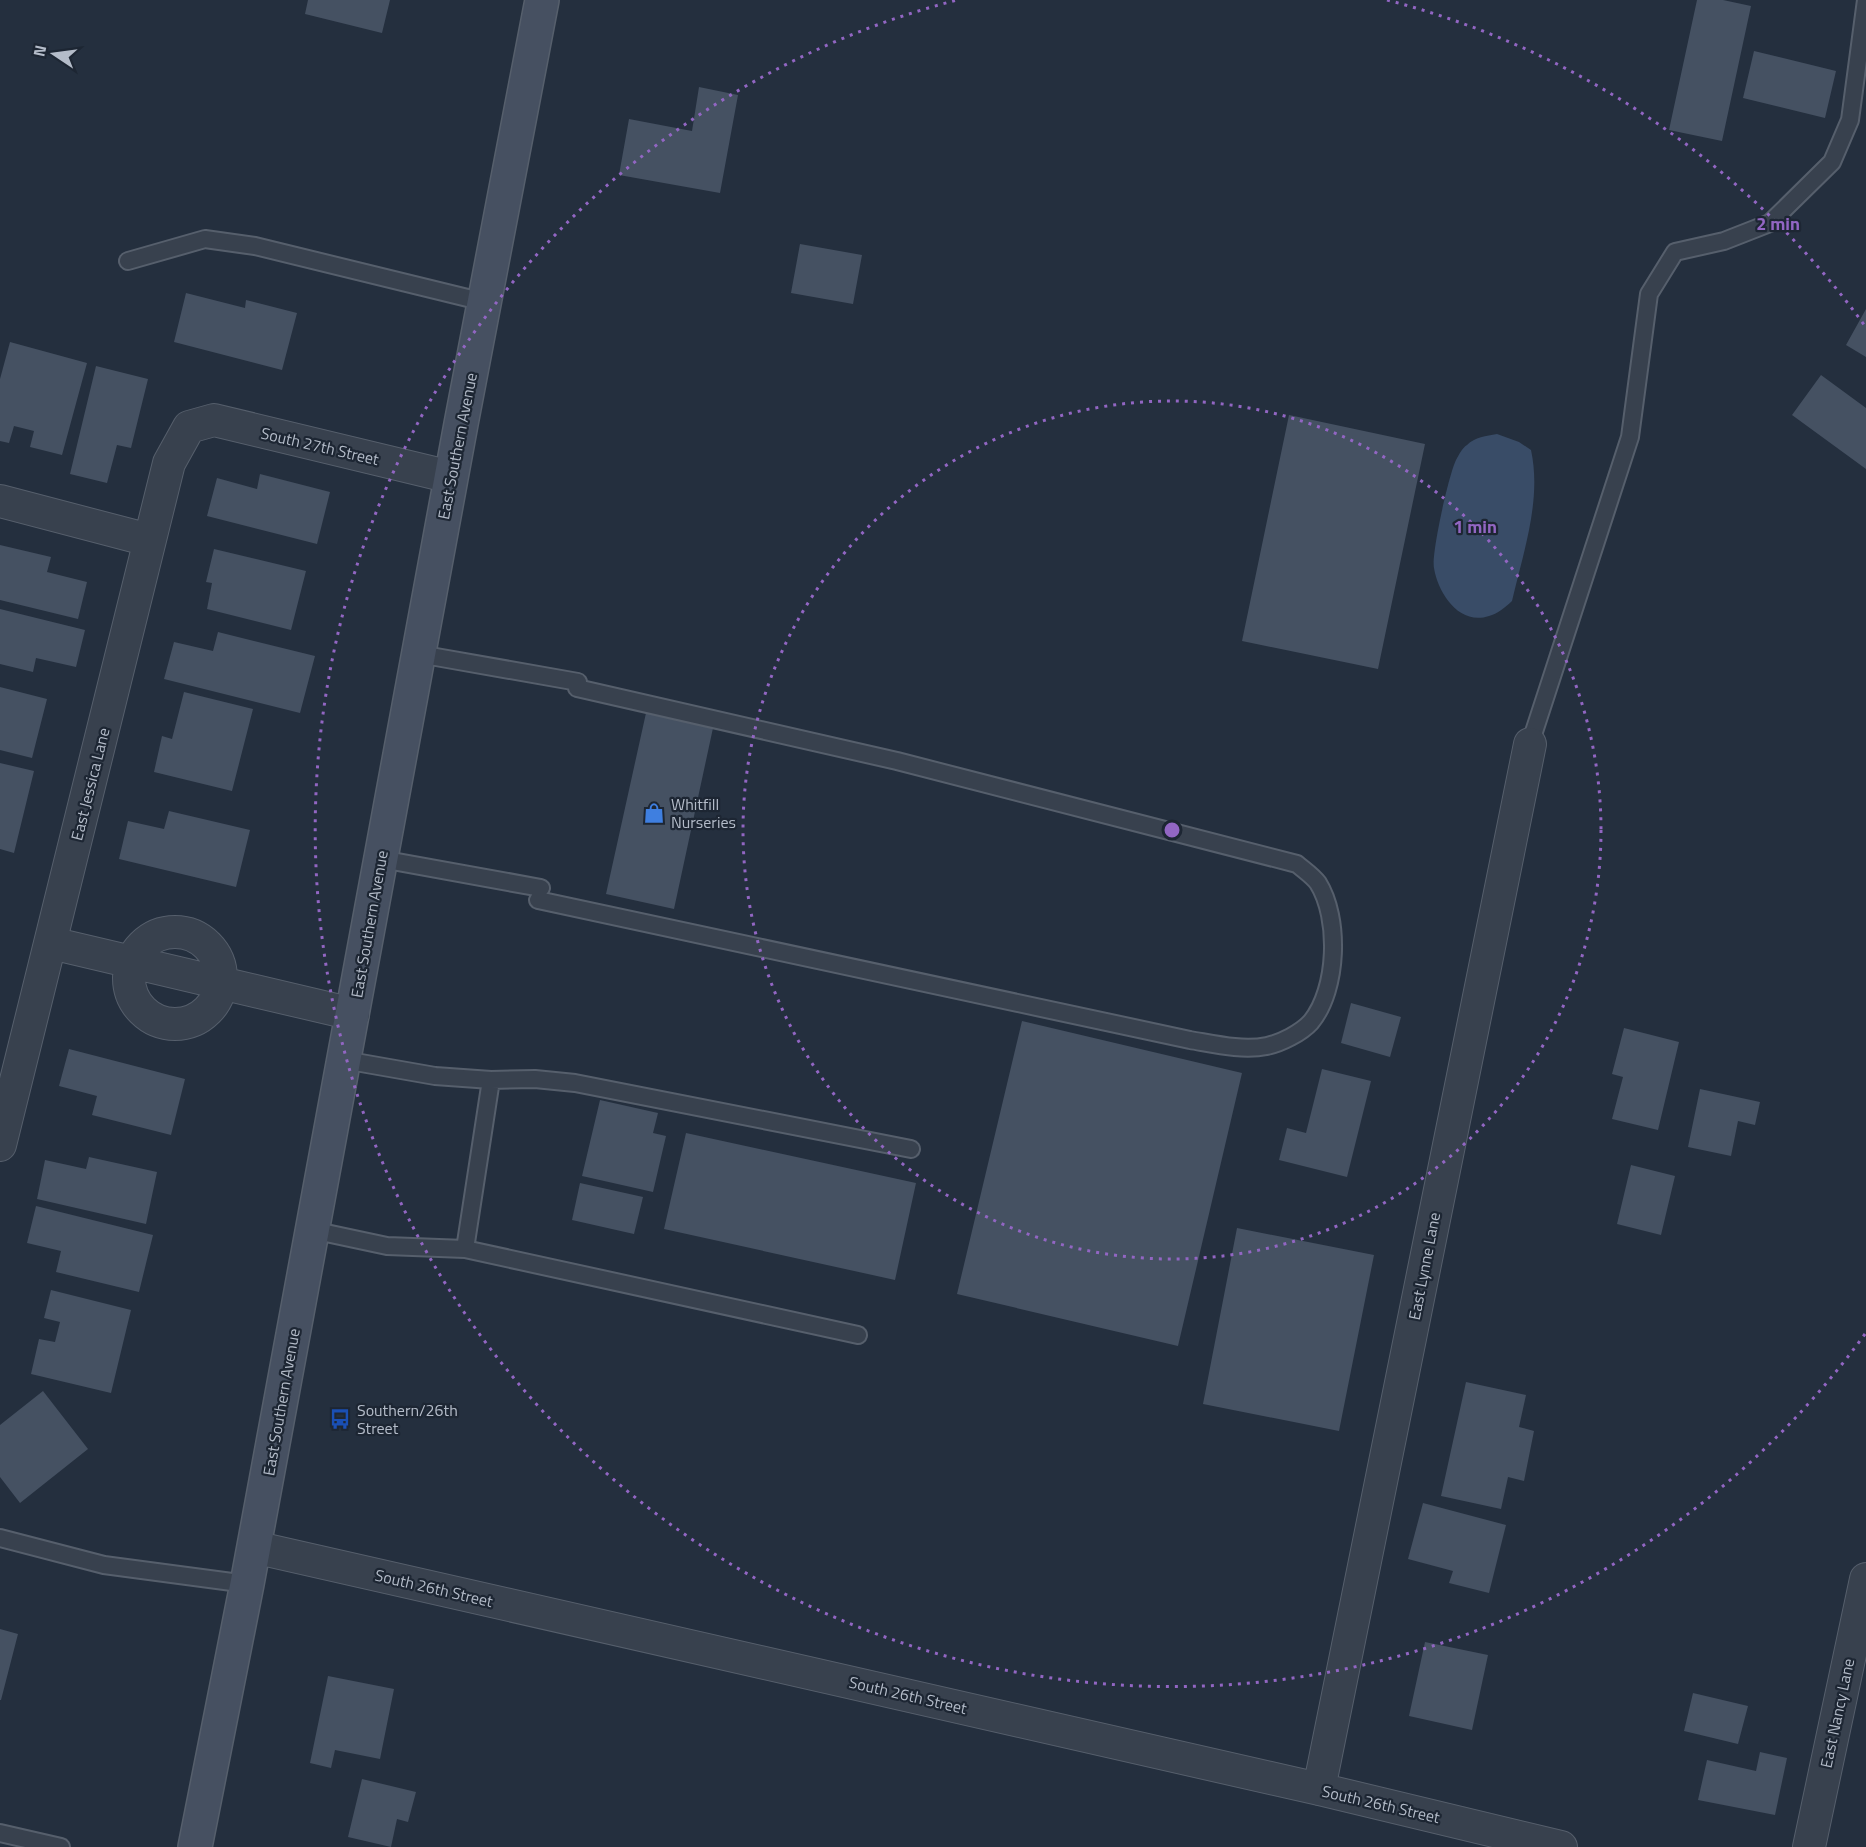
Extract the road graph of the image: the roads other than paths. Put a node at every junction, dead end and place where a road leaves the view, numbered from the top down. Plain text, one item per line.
1 (542, 0) edge
2 (1866, 0) edge
3 (128, 261) dead end
4 (484, 302) junction
5 (189, 427) joint
6 (451, 477) junction
7 (0, 501) edge
8 (149, 540) junction
9 (419, 654) junction
10 (1530, 744) joint
11 (381, 858) junction
12 (51, 943) junction
13 (131, 962) junction
14 (222, 983) junction
15 (353, 1014) junction
16 (344, 1060) junction
17 (491, 1080) junction
18 (0, 1145) edge
19 (911, 1149) dead end
20 (312, 1230) junction
21 (465, 1249) junction
22 (858, 1335) dead end
23 (0, 1538) edge
24 (254, 1547) junction
25 (1866, 1579) edge
26 (248, 1584) junction
27 (1319, 1789) junction
28 (0, 1833) edge
29 (1524, 1843) edge
30 (58, 1847) edge
31 (195, 1847) edge
32 (1561, 1847) edge
33 (1809, 1847) edge

1 - 4 main road, East Southern Avenue
2 - 10 lane
3 - 4 lane
4 - 6 main road, East Southern Avenue
5 - 6 street, South 27th Street
5 - 8 street, East Jessica Lane
6 - 9 main road, East Southern Avenue
7 - 8 street
8 - 12 street, East Jessica Lane
9 - 11 main road, East Southern Avenue
9 - 11 lane
10 - 27 street, East Lynne Lane
11 - 15 main road, East Southern Avenue
12 - 13 street
12 - 18 street, East Jessica Lane
13 - 14 street
13 - 14 street
14 - 15 street
15 - 16 main road, East Southern Avenue
16 - 17 lane
16 - 20 main road, East Southern Avenue
17 - 19 lane
17 - 21 lane
20 - 21 lane
20 - 24 main road, East Southern Avenue
21 - 22 lane
23 - 26 lane
24 - 26 main road, East Southern Avenue
24 - 27 street, South 26th Street
25 - 33 street, East Nancy Lane
26 - 31 main road, East Southern Avenue
27 - 29 street, South 26th Street
28 - 30 lane
29 - 32 street, South 26th Street

